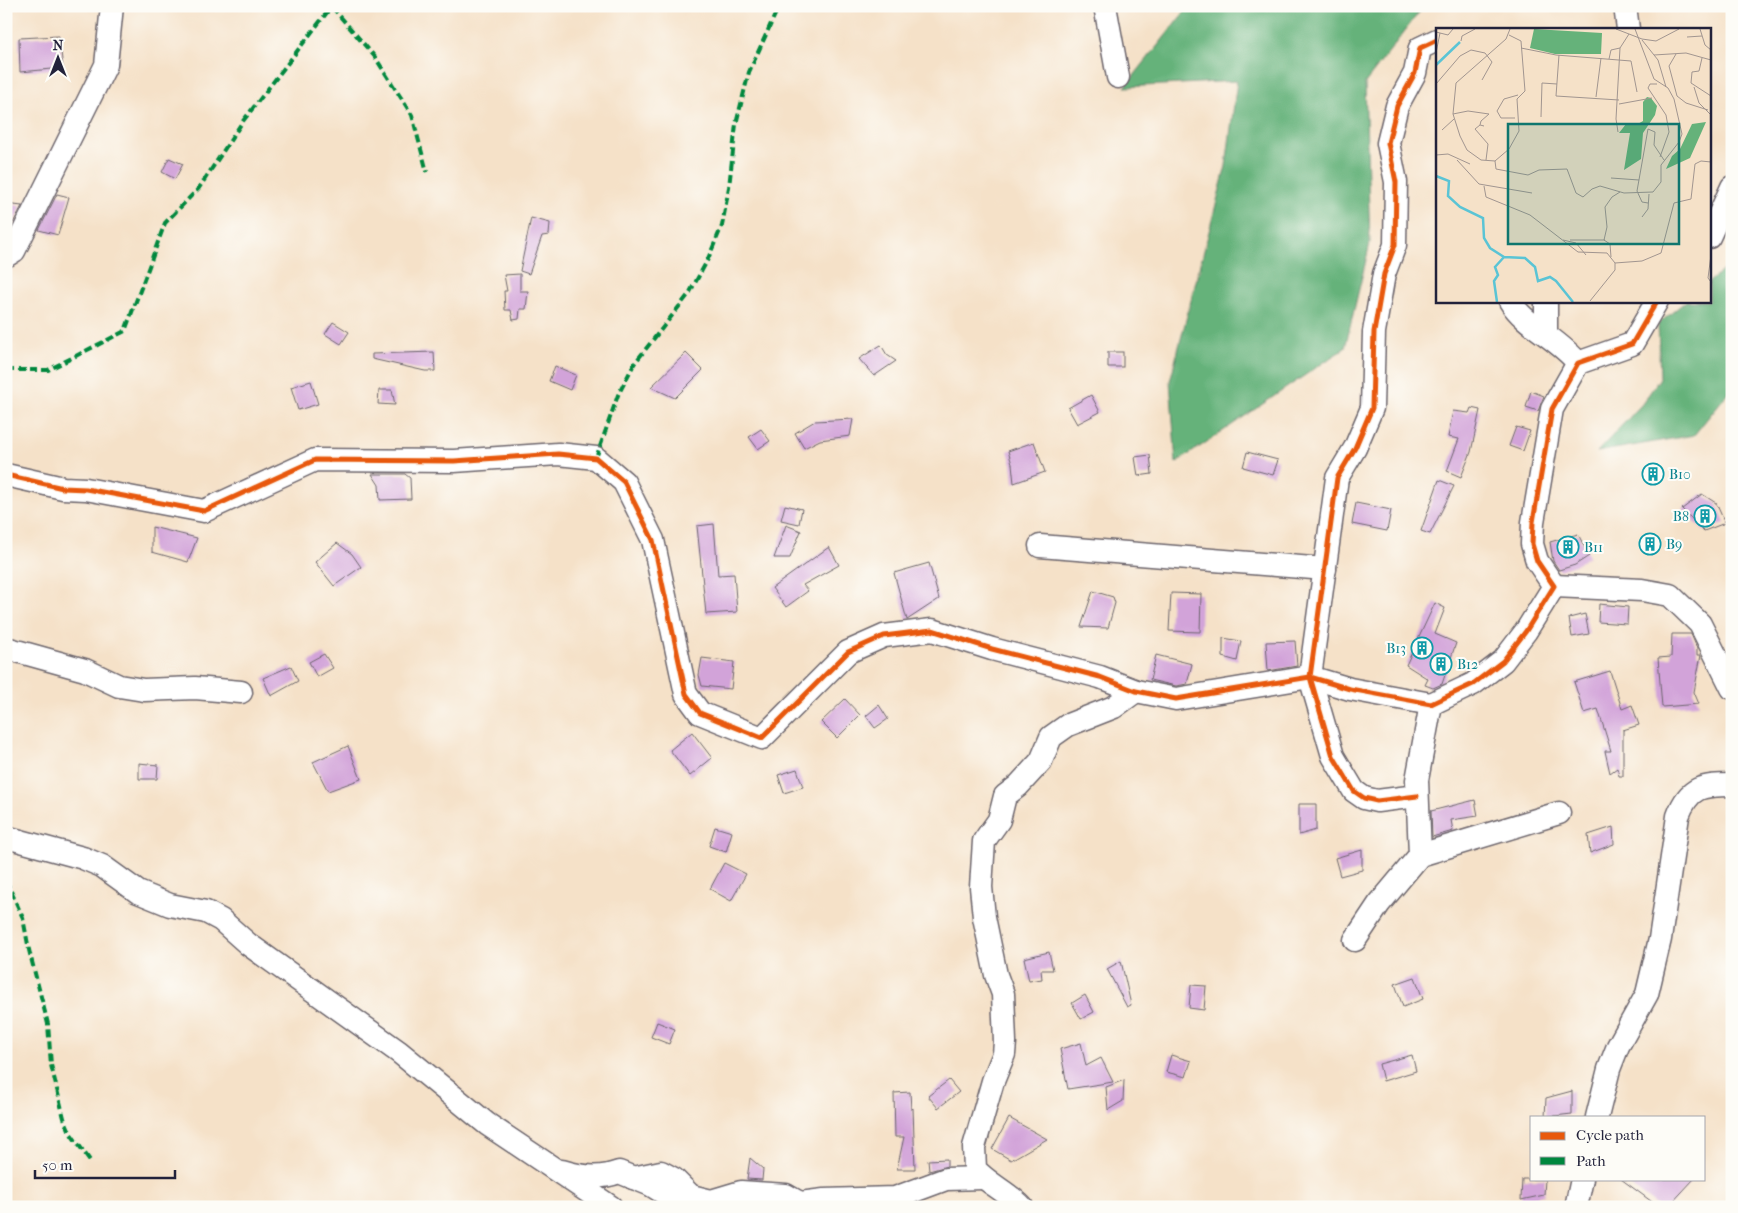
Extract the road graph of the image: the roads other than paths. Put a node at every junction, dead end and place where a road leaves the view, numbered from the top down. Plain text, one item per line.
1 (112, 6) edge
2 (1104, 6) edge
3 (1626, 6) edge
4 (1628, 28) edge
5 (1436, 40) edge
6 (1118, 77) dead end
7 (1732, 187) edge
8 (1710, 235) edge
9 (6, 256) edge
10 (1511, 302) edge
11 (1546, 302) edge
12 (1656, 302) edge
13 (1546, 334) junction
14 (1578, 363) junction
15 (6, 475) edge
16 (1040, 546) dead end
17 (1324, 569) junction
18 (1554, 586) junction
19 (6, 648) edge
20 (1310, 677) junction
21 (1732, 688) edge
22 (241, 692) dead end
23 (1136, 692) junction
24 (1431, 704) junction
25 (1732, 785) edge
26 (1417, 796) junction
27 (1560, 813) dead end
28 (6, 838) edge
29 (1420, 855) junction
30 (1354, 940) dead end
31 (1597, 1116) edge
32 (554, 1169) junction
33 (633, 1178) junction
34 (983, 1178) junction
35 (1582, 1180) edge
36 (611, 1207) edge
37 (687, 1207) edge
38 (1022, 1207) edge
39 (1576, 1207) edge

1 - 9 street
2 - 6 street
3 - 4 street
5 - 17 street
7 - 8 street
10 - 13 street
11 - 13 street
12 - 14 street
13 - 14 street
14 - 18 street
15 - 23 street
16 - 17 street
17 - 20 street
18 - 21 street
18 - 24 street
19 - 22 street
20 - 23 street
20 - 24 street
20 - 26 street
23 - 34 street
24 - 26 street
25 - 31 street
26 - 29 street
27 - 29 street
28 - 32 street
29 - 30 street
32 - 33 street
32 - 36 street
33 - 34 street
33 - 37 street
34 - 38 street
35 - 39 street

